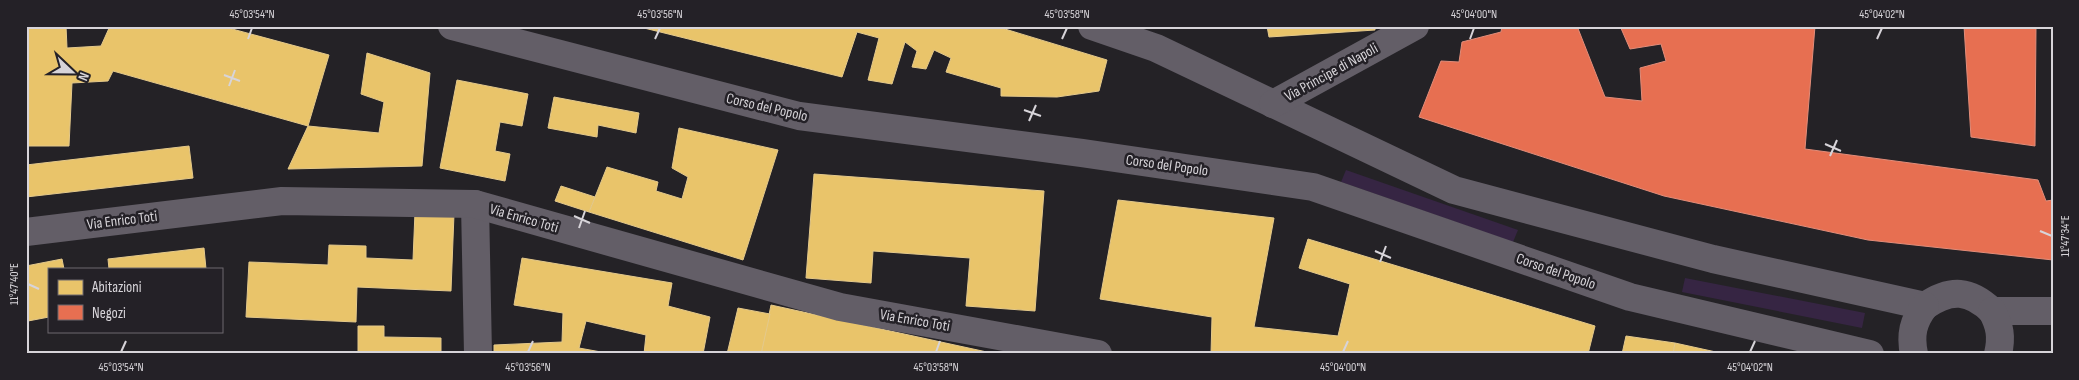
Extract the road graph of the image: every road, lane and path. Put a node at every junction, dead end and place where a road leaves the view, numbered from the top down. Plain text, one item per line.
1 (452, 26) edge
2 (1092, 26) edge
3 (1415, 26) edge
4 (1273, 104) junction
5 (475, 204) junction
6 (26, 232) edge
7 (1926, 306) junction
8 (1992, 311) junction
9 (2053, 311) edge
10 (478, 354) edge
11 (1098, 354) edge
12 (1870, 354) edge
13 (1914, 354) edge
14 (1998, 354) edge

1 - 12 street, Corso del Popolo
2 - 4 street
3 - 4 street, Via Principe di Napoli
4 - 7 street
5 - 6 street, Via Enrico Toti
5 - 10 street
5 - 11 street, Via Enrico Toti
7 - 8 street
7 - 13 street
8 - 9 street
8 - 14 street

